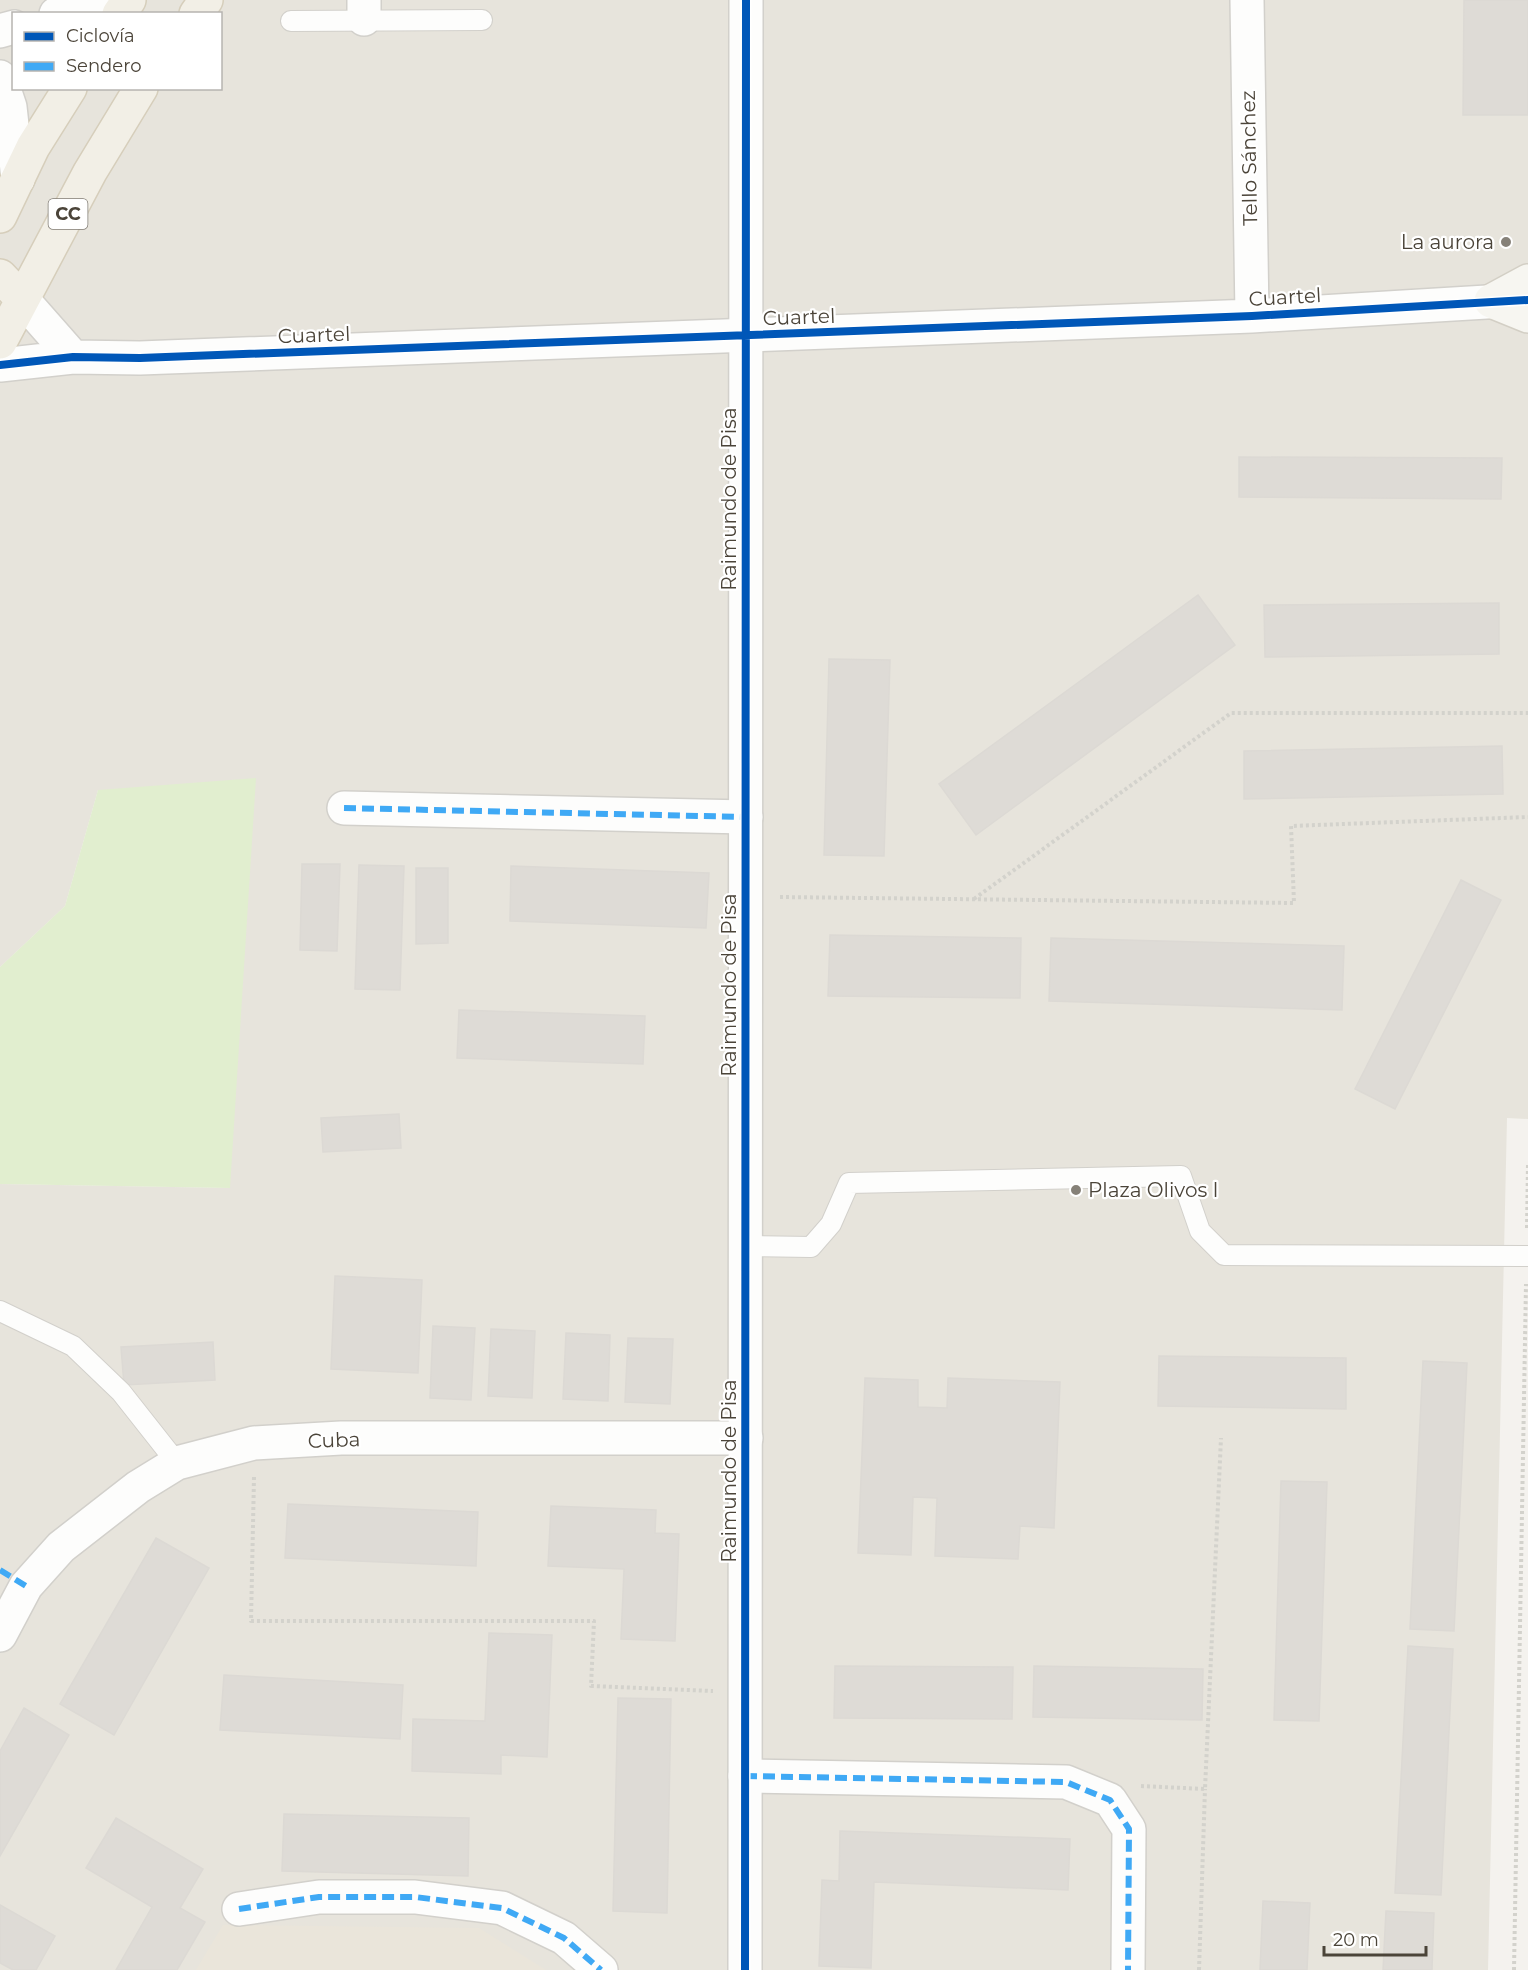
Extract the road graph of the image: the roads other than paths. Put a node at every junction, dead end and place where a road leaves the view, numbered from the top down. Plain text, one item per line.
1 (97, 0) edge
2 (746, 0) edge
3 (1247, 0) edge
4 (364, 10) edge
5 (62, 12) edge
6 (482, 20) dead end
7 (291, 21) dead end
8 (0, 77) edge
9 (69, 90) edge
10 (140, 90) edge
11 (18, 179) junction
12 (0, 216) edge
13 (0, 276) edge
14 (1528, 281) edge
15 (22, 299) junction
16 (1528, 300) edge
17 (1491, 301) junction
18 (1252, 316) junction
19 (1528, 316) edge
20 (746, 336) junction
21 (0, 342) edge
22 (73, 357) junction
23 (0, 365) edge
24 (344, 808) dead end
25 (746, 817) junction
26 (746, 1246) junction
27 (1527, 1256) edge
28 (0, 1311) edge
29 (746, 1438) junction
30 (177, 1463) junction
31 (0, 1635) edge
32 (745, 1776) junction
33 (239, 1909) dead end
34 (602, 1970) edge
35 (745, 1970) edge
36 (1128, 1970) edge

1 - 5 street
2 - 20 street, Raimundo de Pisa
3 - 18 street, Tello Sánchez
4 - 6 lane
4 - 7 lane
8 - 11 street
9 - 11 main road
10 - 15 main road, CC
11 - 12 main road
13 - 15 main road
14 - 17 main road
15 - 21 main road, CC
15 - 22 street
16 - 17 street, Cuartel
17 - 18 street, Cuartel
17 - 19 main road
18 - 20 street, Cuartel
20 - 22 street, Cuartel
20 - 25 street, Raimundo de Pisa
22 - 23 street, Cuartel
24 - 25 street
25 - 26 street, Raimundo de Pisa
26 - 27 lane
26 - 29 street, Raimundo de Pisa
28 - 30 lane
29 - 30 street, Cuba
29 - 32 street, Raimundo de Pisa
30 - 31 street, Cuba
32 - 35 street, Raimundo de Pisa
32 - 36 street
33 - 34 street

